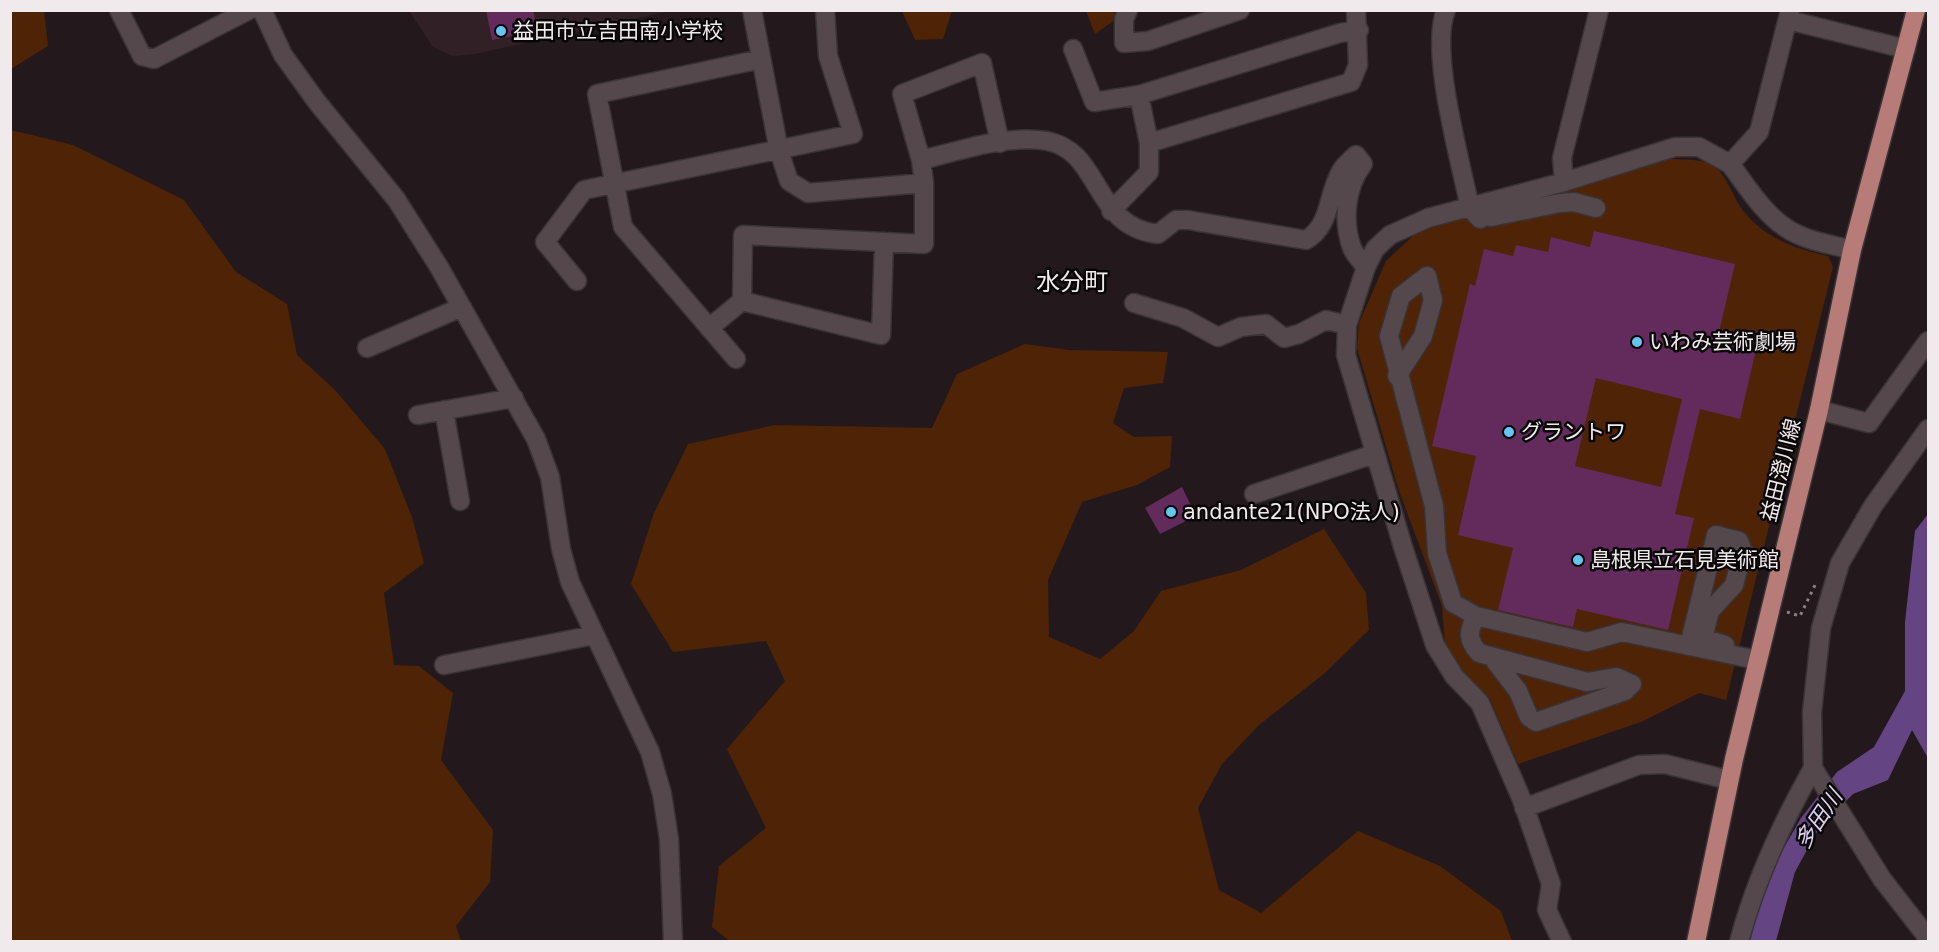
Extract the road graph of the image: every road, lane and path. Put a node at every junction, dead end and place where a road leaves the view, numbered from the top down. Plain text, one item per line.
1 (119, 10) edge
2 (249, 10) edge
3 (262, 10) edge
4 (752, 10) edge
5 (825, 10) edge
6 (1128, 10) edge
7 (1240, 10) edge
8 (1356, 10) edge
9 (1446, 10) edge
10 (1599, 10) edge
11 (1916, 10) edge
12 (1789, 15) edge
13 (1359, 30) junction
14 (1074, 49) dead end
15 (1906, 49) junction
16 (761, 59) junction
17 (1139, 95) junction
18 (1000, 143) junction
19 (1149, 143) junction
20 (779, 151) junction
21 (921, 160) junction
22 (1731, 164) junction
23 (1564, 182) junction
24 (614, 183) junction
25 (924, 183) junction
26 (1470, 208) junction
27 (1596, 208) dead end
28 (1111, 211) junction
29 (884, 242) junction
30 (1852, 250) junction
31 (1366, 267) junction
32 (577, 280) dead end
33 (742, 301) junction
34 (1134, 303) dead end
35 (462, 307) junction
36 (1347, 325) junction
37 (709, 328) junction
38 (1929, 342) edge
39 (367, 348) dead end
40 (736, 359) dead end
41 (1397, 376) junction
42 (514, 398) junction
43 (444, 410) junction
44 (1819, 410) junction
45 (418, 415) dead end
46 (1925, 440) edge
47 (1374, 454) junction
48 (1254, 494) dead end
49 (460, 501) dead end
50 (1476, 616) junction
51 (594, 635) junction
52 (1689, 646) junction
53 (1492, 657) junction
54 (1758, 657) junction
55 (444, 665) dead end
56 (1813, 768) junction
57 (1729, 780) junction
58 (1524, 808) junction
59 (1929, 938) edge
60 (673, 942) edge
61 (1562, 942) edge
62 (1696, 942) edge
63 (1739, 942) edge

1 - 2 street
3 - 35 street
4 - 16 street
5 - 20 street
6 - 7 street
8 - 13 street
9 - 26 street
10 - 23 street
11 - 15 main road, 益田澄川線
12 - 15 street
12 - 22 street
13 - 17 street
13 - 19 street
14 - 17 street
15 - 30 main road, 益田澄川線
16 - 20 street
16 - 24 street
17 - 19 street
18 - 21 street
18 - 21 street
18 - 28 street
19 - 28 street
20 - 24 street
20 - 25 street
21 - 25 street
22 - 23 street
22 - 30 street
23 - 26 street
24 - 32 street
24 - 37 street
25 - 29 street
26 - 27 street
26 - 31 street
28 - 31 street
29 - 33 street
29 - 33 street
30 - 44 main road, 益田澄川線
31 - 36 street
33 - 37 street
34 - 36 street
35 - 39 street
35 - 42 street
36 - 47 street
37 - 40 street
38 - 44 street
41 - 41 street
41 - 50 street
42 - 43 street
42 - 51 street
43 - 45 street
43 - 49 street
44 - 54 main road, 益田澄川線
46 - 56 street
47 - 48 street
47 - 58 street
50 - 52 street
50 - 53 street
51 - 55 street
51 - 60 street
52 - 54 street
52 - 54 street
53 - 53 street
54 - 57 main road, 益田澄川線
56 - 59 street
56 - 63 street
57 - 58 street
57 - 62 main road, 益田澄川線
58 - 61 street

